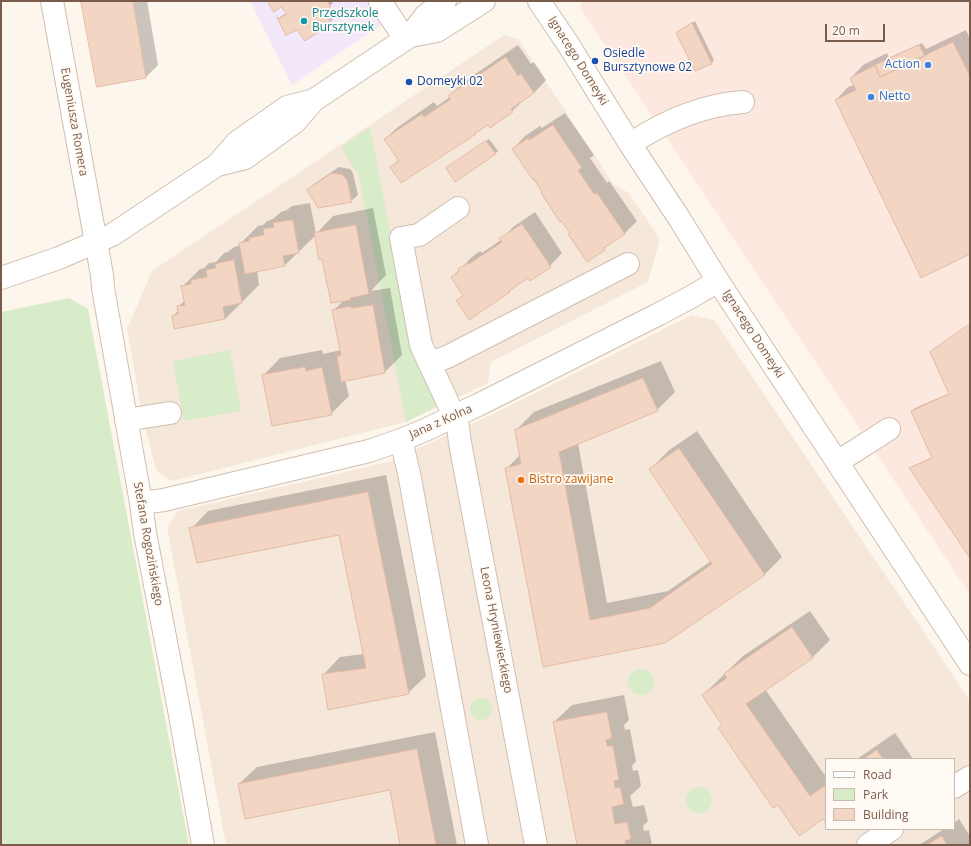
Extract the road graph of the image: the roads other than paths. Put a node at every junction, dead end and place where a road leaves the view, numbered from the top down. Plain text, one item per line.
1 (52, 1) edge
2 (380, 1) edge
3 (445, 1) edge
4 (484, 1) edge
5 (539, 1) edge
6 (407, 37) junction
7 (743, 102) dead end
8 (630, 144) junction
9 (458, 208) dead end
10 (95, 243) junction
11 (628, 264) dead end
12 (1, 278) edge
13 (718, 281) junction
14 (429, 363) junction
15 (170, 412) dead end
16 (453, 416) junction
17 (126, 420) junction
18 (889, 429) dead end
19 (401, 440) junction
20 (837, 462) junction
21 (141, 503) junction
22 (968, 658) edge
23 (970, 777) edge
24 (955, 787) edge
25 (890, 830) edge
26 (204, 845) edge
27 (477, 845) edge
28 (536, 845) edge
29 (868, 845) edge

1 - 10 street, Eugeniusza Romera
2 - 6 street
3 - 6 street
4 - 6 street
5 - 8 street, Ignacego Domeyki
6 - 10 street
7 - 8 street
8 - 13 street, Ignacego Domeyki
9 - 14 street, Leona Hryniewieckiego
10 - 12 street
10 - 17 street, Stefana Rogozińskiego
11 - 14 street
13 - 16 street, Jana z Kolna
13 - 20 street, Ignacego Domeyki
14 - 16 street, Leona Hryniewieckiego
15 - 17 street
16 - 19 street, Jana z Kolna
16 - 28 street, Leona Hryniewieckiego
17 - 21 street, Stefana Rogozińskiego
18 - 20 street
19 - 21 street, Jana z Kolna
19 - 27 street
20 - 22 street, Ignacego Domeyki
21 - 26 street, Stefana Rogozińskiego
23 - 24 street
25 - 29 street

